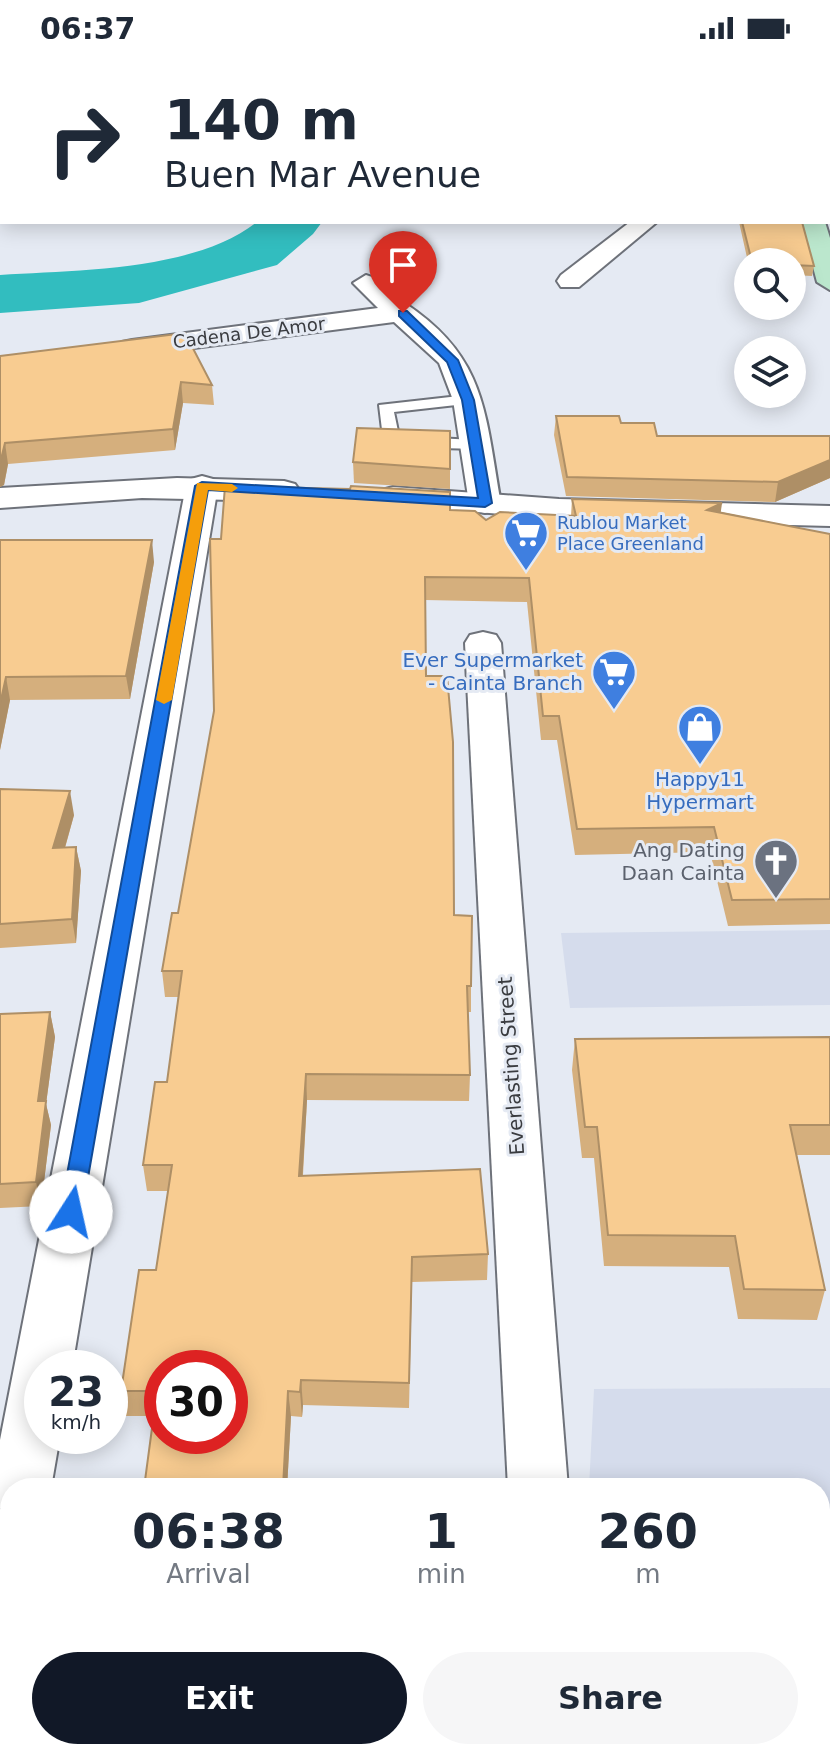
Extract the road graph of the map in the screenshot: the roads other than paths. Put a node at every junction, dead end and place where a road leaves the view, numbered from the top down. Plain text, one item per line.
1 (642, 224) edge
2 (820, 234) edge
3 (570, 281) dead end
4 (830, 282) edge
5 (366, 283) dead end
6 (403, 313) junction
7 (109, 351) edge
8 (468, 400) junction
9 (474, 445) junction
10 (202, 486) junction
11 (313, 493) edge
12 (360, 496) edge
13 (0, 498) edge
14 (486, 514) junction
15 (830, 516) edge
16 (483, 643) dead end
17 (45, 1350) edge
18 (27, 1454) edge
19 (23, 1478) edge
20 (537, 1478) edge

1 - 3 street
2 - 4 main road
5 - 6 street
6 - 7 street, Cadena De Amor
6 - 8 street
8 - 9 street
8 - 9 lane
9 - 14 street
10 - 11 street
10 - 13 street
10 - 17 street
12 - 14 street
14 - 15 street
16 - 20 street, Everlasting Street
18 - 19 street

